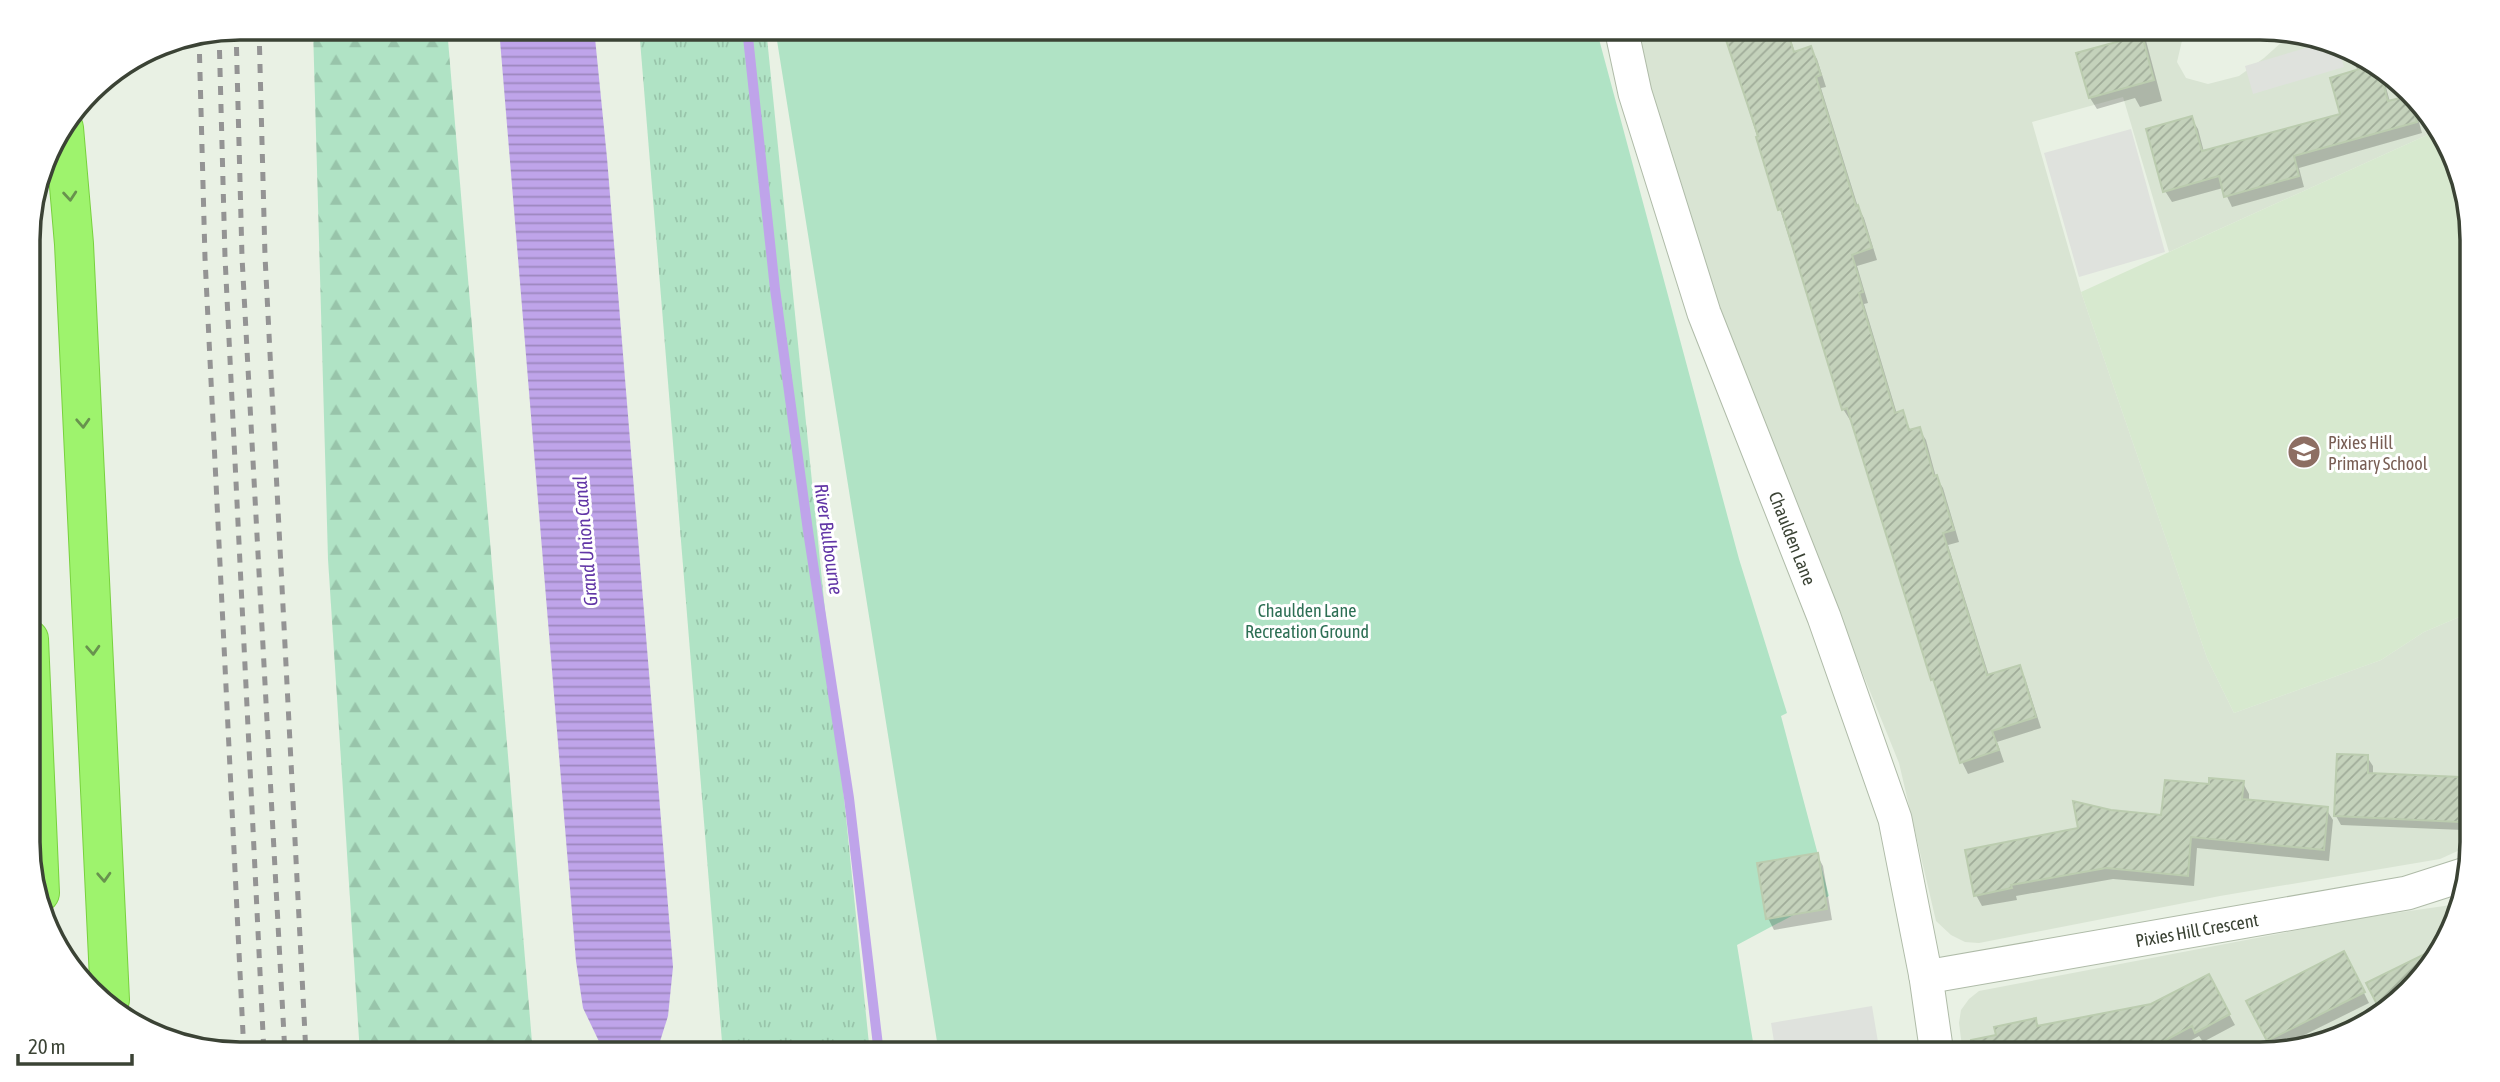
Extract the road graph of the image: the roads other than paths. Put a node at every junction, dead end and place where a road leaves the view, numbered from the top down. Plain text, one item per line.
1 (1624, 40) edge
2 (65, 143) edge
3 (2456, 877) edge
4 (1926, 977) junction
5 (110, 992) edge
6 (1935, 1041) edge

1 - 4 street, Chaulden Lane
2 -> 5 highway
3 - 4 street, Pixies Hill Crescent
4 - 6 street, Chaulden Lane

